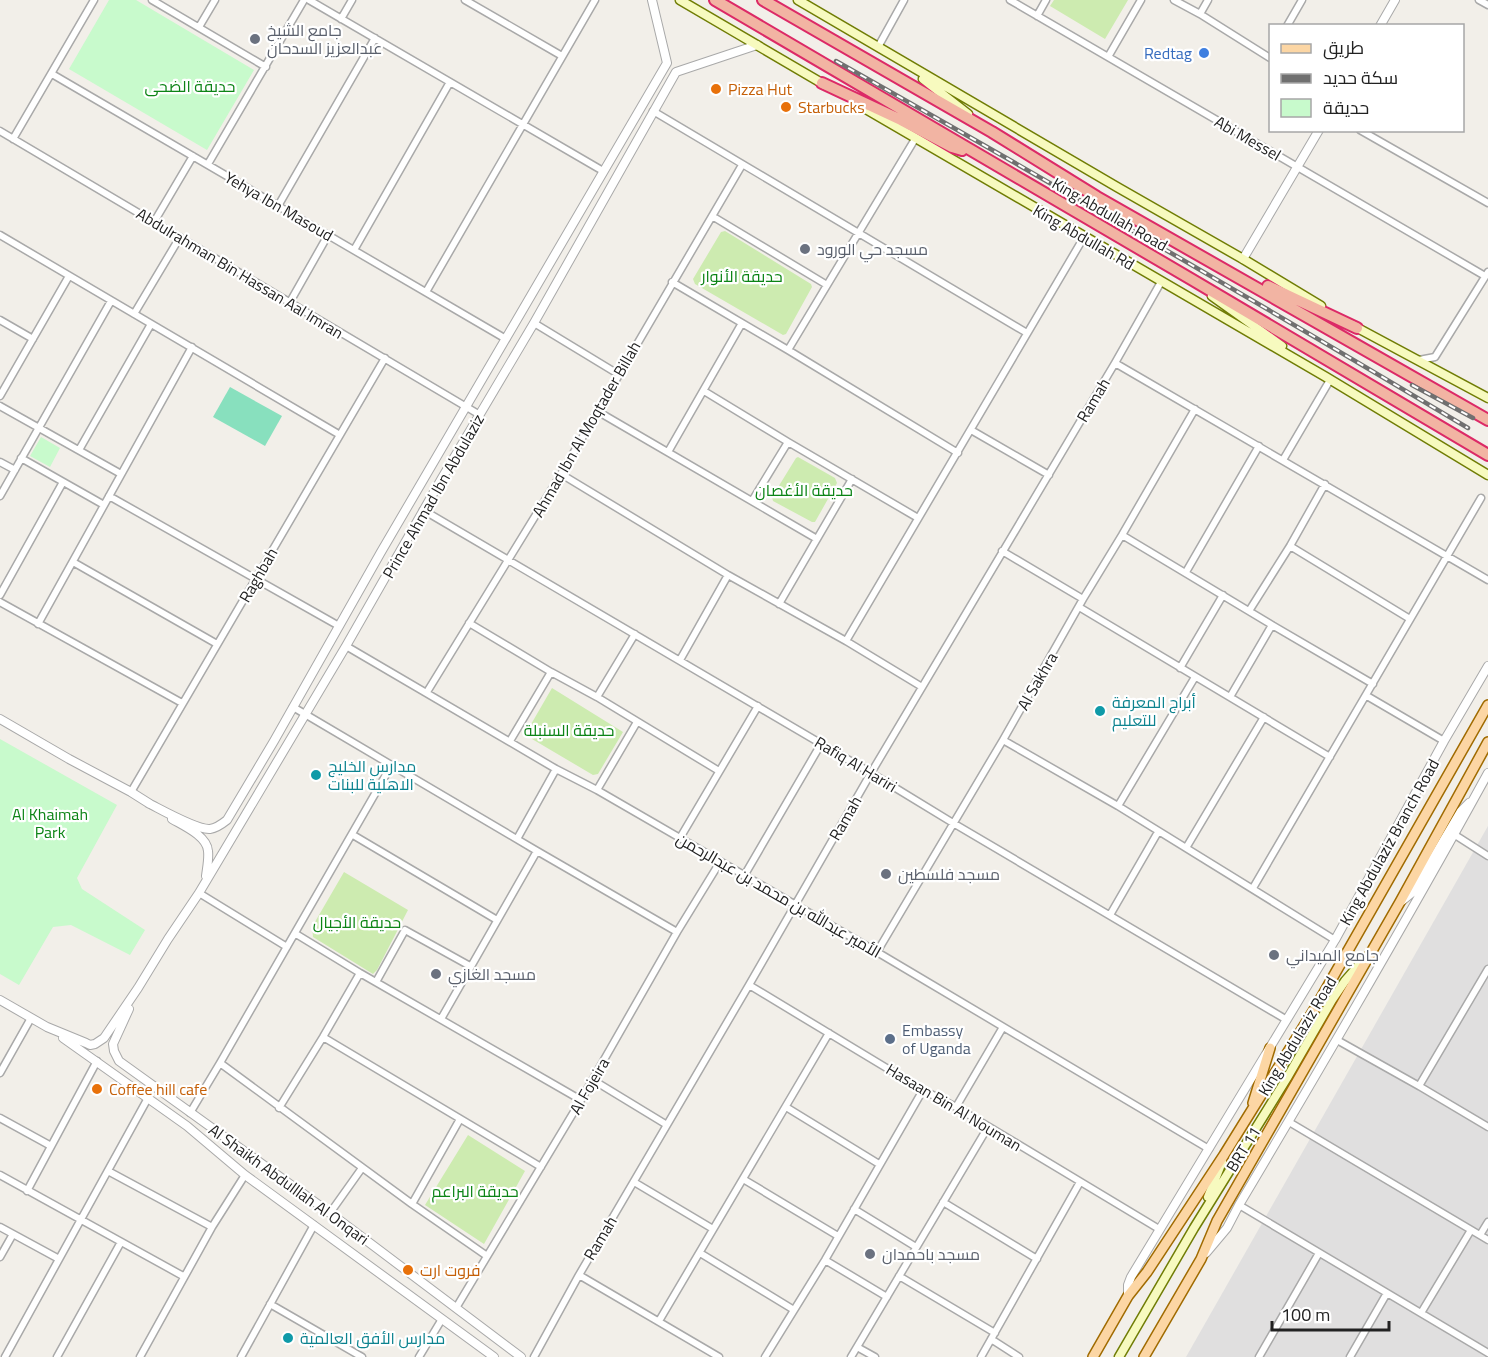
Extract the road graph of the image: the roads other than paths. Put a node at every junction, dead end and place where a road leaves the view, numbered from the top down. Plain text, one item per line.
1 (94, 0) edge
2 (152, 0) edge
3 (215, 0) edge
4 (304, 0) edge
5 (309, 0) edge
6 (352, 0) edge
7 (465, 0) edge
8 (595, 0) edge
9 (652, 0) edge
10 (680, 0) edge
11 (715, 0) edge
12 (763, 0) edge
13 (904, 0) edge
14 (1010, 0) edge
15 (1046, 0) edge
16 (1141, 0) edge
17 (1174, 0) edge
18 (1208, 0) edge
19 (1302, 0) edge
20 (1395, 0) edge
21 (1479, 0) edge
22 (801, 1) edge
23 (1488, 5) edge
24 (1200, 14) junction
25 (1037, 16) junction
26 (341, 19) junction
27 (1288, 24) edge
28 (1381, 24) edge
29 (199, 27) junction
30 (375, 38) junction
31 (757, 45) junction
32 (878, 47) junction
33 (1269, 55) edge
34 (562, 56) junction
35 (1108, 57) junction
36 (897, 59) junction
37 (266, 67) junction
38 (52, 74) junction
39 (450, 82) junction
40 (822, 83) junction
41 (653, 111) junction
42 (523, 124) junction
43 (0, 131) edge
44 (992, 132) junction
45 (1318, 132) edge
46 (1364, 132) edge
47 (13, 139) junction
48 (915, 139) junction
49 (193, 156) junction
50 (985, 158) junction
51 (208, 164) junction
52 (742, 165) junction
53 (1297, 167) junction
54 (603, 171) junction
55 (1488, 203) edge
56 (278, 206) junction
57 (712, 216) junction
58 (154, 222) junction
59 (858, 233) junction
60 (328, 235) junction
61 (0, 236) edge
62 (180, 237) junction
63 (1084, 237) junction
64 (354, 250) junction
65 (1199, 254) junction
66 (1243, 259) junction
67 (1487, 274) edge
68 (69, 276) junction
69 (1191, 279) junction
70 (672, 282) junction
71 (1161, 282) junction
72 (827, 285) junction
73 (426, 292) junction
74 (111, 301) junction
75 (290, 302) junction
76 (134, 314) junction
77 (0, 321) edge
78 (534, 323) junction
79 (742, 323) junction
80 (151, 324) junction
81 (1357, 328) junction
82 (1028, 333) junction
83 (33, 339) junction
84 (506, 339) junction
85 (192, 347) junction
86 (788, 350) junction
87 (385, 358) junction
88 (1419, 360) junction
89 (1115, 363) junction
90 (618, 374) junction
91 (1328, 379) junction
92 (704, 391) junction
93 (0, 396) edge
94 (1488, 398) edge
95 (0, 406) edge
96 (466, 406) junction
97 (1195, 409) junction
98 (597, 411) junction
99 (480, 415) junction
100 (1488, 420) edge
101 (39, 428) junction
102 (971, 430) junction
103 (340, 435) junction
104 (788, 442) junction
105 (1259, 446) junction
106 (79, 450) junction
107 (668, 452) junction
108 (958, 453) junction
109 (1488, 456) edge
110 (21, 458) junction
111 (1283, 460) junction
112 (0, 462) edge
113 (15, 470) junction
114 (429, 471) junction
115 (122, 474) junction
116 (561, 474) junction
117 (1049, 475) junction
118 (1488, 475) edge
119 (442, 478) junction
120 (852, 479) junction
121 (63, 482) junction
122 (1325, 484) junction
123 (0, 496) edge
124 (109, 496) junction
125 (1481, 498) dead end
126 (752, 501) junction
127 (104, 505) junction
128 (423, 510) junction
129 (918, 518) junction
130 (1122, 535) junction
131 (817, 539) junction
132 (1290, 546) junction
133 (1002, 551) junction
134 (1448, 555) junction
135 (508, 561) junction
136 (73, 562) junction
137 (1186, 572) junction
138 (728, 575) junction
139 (255, 579) junction
140 (1488, 580) edge
141 (0, 595) edge
142 (1223, 595) junction
143 (1083, 599) junction
144 (0, 602) edge
145 (779, 604) junction
146 (1079, 607) junction
147 (1249, 611) junction
148 (1410, 619) junction
149 (468, 623) junction
150 (38, 624) junction
151 (1272, 625) junction
152 (339, 626) junction
153 (635, 634) junction
154 (846, 641) junction
155 (217, 644) junction
156 (346, 646) junction
157 (680, 660) junction
158 (1488, 666) edge
159 (1180, 668) junction
160 (552, 672) junction
161 (1195, 677) junction
162 (1373, 684) junction
163 (922, 687) junction
164 (427, 692) junction
165 (1367, 696) junction
166 (597, 697) junction
167 (1230, 697) junction
168 (182, 703) junction
169 (1488, 705) edge
170 (758, 706) junction
171 (293, 707) junction
172 (305, 715) junction
173 (1264, 717) junction
174 (0, 719) edge
175 (637, 722) junction
176 (1003, 740) junction
177 (510, 741) junction
178 (1444, 741) junction
179 (1488, 742) edge
180 (821, 744) junction
181 (1330, 757) junction
182 (391, 766) junction
183 (556, 769) junction
184 (718, 771) junction
185 (871, 773) junction
186 (1488, 773) edge
187 (597, 790) junction
188 (131, 792) junction
189 (1476, 796) junction
190 (148, 803) junction
191 (1118, 806) junction
192 (953, 823) junction
193 (1158, 832) junction
194 (353, 835) junction
195 (1455, 835) junction
196 (680, 838) junction
197 (517, 839) junction
198 (1186, 848) junction
199 (537, 851) junction
200 (1488, 856) edge
201 (720, 862) junction
202 (744, 876) junction
203 (205, 881) junction
204 (1253, 888) junction
205 (199, 893) junction
206 (1400, 902) junction
207 (795, 905) junction
208 (1110, 915) junction
209 (497, 920) junction
210 (678, 932) junction
211 (296, 934) junction
212 (1335, 940) junction
213 (287, 947) junction
214 (1372, 950) junction
215 (877, 952) junction
216 (470, 966) junction
217 (1488, 969) edge
218 (360, 973) junction
219 (376, 982) junction
220 (749, 986) junction
221 (138, 988) junction
222 (0, 1000) edge
223 (31, 1018) junction
224 (441, 1019) junction
225 (1287, 1020) junction
226 (1003, 1026) junction
227 (47, 1027) junction
228 (829, 1034) junction
229 (324, 1036) junction
230 (1337, 1041) junction
231 (1270, 1048) junction
232 (97, 1061) junction
233 (220, 1064) junction
234 (0, 1073) edge
235 (593, 1080) junction
236 (1419, 1086) junction
237 (923, 1090) junction
238 (148, 1098) junction
239 (581, 1100) junction
240 (786, 1107) junction
241 (956, 1107) junction
242 (279, 1108) junction
243 (1251, 1113) junction
244 (192, 1114) junction
245 (0, 1118) edge
246 (460, 1119) junction
247 (1289, 1122) junction
248 (667, 1125) junction
249 (187, 1126) junction
250 (988, 1127) junction
251 (1488, 1127) edge
252 (225, 1138) junction
253 (51, 1146) junction
254 (1209, 1149) junction
255 (219, 1151) junction
256 (1224, 1155) junction
257 (879, 1164) junction
258 (541, 1167) junction
259 (362, 1168) junction
260 (108, 1171) junction
261 (245, 1174) junction
262 (0, 1176) edge
263 (743, 1179) junction
264 (634, 1182) junction
265 (1080, 1182) junction
266 (27, 1191) junction
267 (943, 1202) junction
268 (412, 1204) junction
269 (1239, 1205) junction
270 (854, 1209) junction
271 (330, 1213) junction
272 (81, 1220) junction
273 (1488, 1222) edge
274 (314, 1225) junction
275 (0, 1227) edge
276 (212, 1227) junction
277 (1194, 1228) junction
278 (713, 1229) junction
279 (1159, 1229) junction
280 (1471, 1230) junction
281 (13, 1234) junction
282 (1480, 1235) junction
283 (838, 1236) junction
284 (1488, 1240) edge
285 (121, 1242) junction
286 (916, 1247) junction
287 (700, 1253) junction
288 (1319, 1253) junction
289 (487, 1256) junction
290 (0, 1257) edge
291 (59, 1259) junction
292 (1037, 1259) junction
293 (1201, 1259) junction
294 (825, 1260) junction
295 (579, 1275) junction
296 (183, 1276) junction
297 (900, 1276) junction
298 (1387, 1293) junction
299 (1128, 1296) junction
300 (887, 1297) junction
301 (270, 1304) junction
302 (456, 1308) junction
303 (794, 1310) junction
304 (1421, 1313) junction
305 (442, 1319) junction
306 (659, 1321) junction
307 (995, 1333) junction
308 (991, 1340) junction
309 (857, 1347) junction
310 (1488, 1353) edge
311 (5, 1357) edge
312 (57, 1357) edge
313 (140, 1357) edge
314 (241, 1357) edge
315 (362, 1357) edge
316 (419, 1357) edge
317 (494, 1357) edge
318 (521, 1357) edge
319 (534, 1357) edge
320 (719, 1357) edge
321 (765, 1357) edge
322 (851, 1357) edge
323 (875, 1357) edge
324 (981, 1357) edge
325 (1019, 1357) edge
326 (1093, 1357) edge
327 (1119, 1357) edge
328 (1144, 1357) edge
329 (1259, 1357) edge
330 (1350, 1357) edge

1 - 38 street
2 - 29 street
3 - 29 street
4 - 37 street
5 - 26 street
6 - 26 street
7 - 34 street
8 - 34 street
9 - 54 street, Prince Ahmad Ibn Abdulaziz
10 - 31 main road, King Abdullah Rd
11 - 50 highway, King Abdullah Road
12 - 44 highway, King Abdullah Road
13 - 32 street
14 - 25 street, Abi Messel
15 - 25 street
16 - 35 street
17 - 24 street
18 - 24 street
19 - 27 street
20 - 28 street
21 - 23 street
22 - 32 main road
24 - 33 street
25 - 35 street, Abi Messel
26 - 30 street
29 - 37 street
30 - 39 street
30 - 56 street
31 - 40 main road, King Abdullah Rd
31 - 41 street, Prince Ahmad Ibn Abdulaziz
32 - 36 main road
34 - 42 street
35 - 53 street, Abi Messel
36 - 44 main road
36 - 66 main road
37 - 51 street
38 - 47 street
38 - 49 street, Yehya Ibn Masoud
39 - 42 street
39 - 64 street
40 - 48 main road, King Abdullah Rd
40 - 50 highway
41 - 52 street
41 - 78 street, Prince Ahmad Ibn Abdulaziz
42 - 54 street
42 - 73 street
43 - 47 street, Abdulrahman Bin Hassan Aal Imran
44 - 65 highway, King Abdullah Road
45 - 53 street
46 - 55 street
47 - 58 street, Abdulrahman Bin Hassan Aal Imran
48 - 59 street
48 - 63 main road, King Abdullah Rd
49 - 51 street, Yehya Ibn Masoud
49 - 58 street
50 - 69 highway, King Abdullah Road
51 - 56 street, Yehya Ibn Masoud
52 - 57 street, Ahmad Ibn Al Moqtader Billah
52 - 59 street
53 - 66 street
53 - 67 street, Abi Messel
54 - 84 street, Prince Ahmad Ibn Abdulaziz
56 - 60 street, Yehya Ibn Masoud
57 - 70 street, Ahmad Ibn Al Moqtader Billah
57 - 72 street
58 - 62 street, Abdulrahman Bin Hassan Aal Imran
59 - 72 street
59 - 82 street
60 - 64 street, Yehya Ibn Masoud
60 - 75 street
61 - 68 street
62 - 75 street, Abdulrahman Bin Hassan Aal Imran
62 - 76 street
63 - 71 main road, King Abdullah Rd
63 - 82 street
64 - 73 street, Yehya Ibn Masoud
65 - 81 highway
65 - 100 highway, King Abdullah Road
66 - 81 main road
67 - 88 street
68 - 74 street
68 - 83 street
69 - 91 main road
69 - 109 highway, King Abdullah Road
70 - 79 street
70 - 90 street, Ahmad Ibn Al Moqtader Billah
71 - 89 street, Ramah
71 - 91 main road, King Abdullah Rd
72 - 86 street
73 - 84 street, Yehya Ibn Masoud
74 - 76 street
74 - 101 street
75 - 87 street, Abdulrahman Bin Hassan Aal Imran
76 - 80 street
77 - 83 street
78 - 90 street
78 - 99 street, Prince Ahmad Ibn Abdulaziz
79 - 86 street
79 - 92 street
80 - 85 street
80 - 106 street
81 - 88 main road
82 - 102 street
83 - 93 street
84 - 96 street, Prince Ahmad Ibn Abdulaziz
85 - 103 street
85 - 115 street
86 - 108 street
87 - 96 street, Abdulrahman Bin Hassan Aal Imran
87 - 103 street, Raghbah
88 - 94 main road
89 - 97 street
89 - 117 street, Ramah
90 - 98 street, Ahmad Ibn Al Moqtader Billah
91 - 111 street
91 - 118 main road, King Abdullah Rd
92 - 104 street
92 - 107 street
95 - 101 street
96 - 99 street, Abdulrahman Bin Hassan Aal Imran
96 - 114 street, Prince Ahmad Ibn Abdulaziz
97 - 105 street
97 - 130 street, Al Sakhra
98 - 107 street
98 - 116 street, Ahmad Ibn Al Moqtader Billah
99 - 119 street, Prince Ahmad Ibn Abdulaziz
101 - 106 street
101 - 110 street
102 - 108 street
102 - 117 street
103 - 139 street, Raghbah
104 - 120 street
104 - 126 street
105 - 111 street
105 - 137 street
106 - 115 street
107 - 126 street
108 - 129 street
110 - 113 street
110 - 121 street
111 - 122 street
112 - 113 street
113 - 123 street
114 - 119 street
114 - 152 street, Prince Ahmad Ibn Abdulaziz
115 - 124 street
116 - 135 street, Ahmad Ibn Al Moqtader Billah
116 - 138 street
117 - 133 street, Ramah
119 - 128 street, Prince Ahmad Ibn Abdulaziz
120 - 129 street
120 - 131 street
121 - 127 street
121 - 141 street
122 - 132 street
122 - 134 street
124 - 127 street
124 - 139 street
125 - 134 street
126 - 131 street
127 - 136 street
128 - 135 street, Rafiq Al Hariri
128 - 156 street, Prince Ahmad Ibn Abdulaziz
129 - 154 street
130 - 137 street
130 - 143 street, Al Sakhra
131 - 145 street
132 - 147 street
132 - 148 street
133 - 143 street
133 - 163 street, Ramah
134 - 140 street
134 - 148 street
135 - 149 street, Ahmad Ibn Al Moqtader Billah
135 - 153 street, Rafiq Al Hariri
136 - 150 street
136 - 155 street
137 - 142 street
138 - 145 street
138 - 157 street
139 - 152 street
139 - 155 street, Raghbah
142 - 147 street
142 - 159 street
143 - 146 street, Al Sakhra
144 - 150 street
145 - 154 street
146 - 159 street
146 - 176 street, Al Sakhra
147 - 151 street
148 - 162 street
149 - 160 street
149 - 164 street, Ahmad Ibn Al Moqtader Billah
150 - 168 street
151 - 162 street
151 - 167 street
152 - 171 street, Prince Ahmad Ibn Abdulaziz
153 - 157 street, Rafiq Al Hariri
153 - 166 street
154 - 163 street
155 - 168 street, Raghbah
156 - 164 street, الأمير عبدالله بن محمد بن عبدالرحمن
156 - 172 street, Prince Ahmad Ibn Abdulaziz
157 - 170 street, Rafiq Al Hariri
158 - 178 street, King Abdulaziz Branch Road
159 - 161 street
160 - 166 street
160 - 177 street
161 - 167 street
161 - 191 street
162 - 165 street
163 - 185 street, Ramah
164 - 177 street, الأمير عبدالله بن محمد بن عبدالرحمن
165 - 178 street
165 - 181 street
166 - 175 street
167 - 173 street
168 - 188 street, Raghbah
169 - 243 main road, King Abdulaziz Road
170 - 180 street, Rafiq Al Hariri
170 - 184 street
171 - 172 street
171 - 190 street, Prince Ahmad Ibn Abdulaziz
172 - 182 street
172 - 203 street, Prince Ahmad Ibn Abdulaziz
173 - 181 street
173 - 198 street
174 - 188 street
175 - 184 street
175 - 187 street
176 - 191 street
176 - 192 street, Al Sakhra
177 - 183 street, الأمير عبدالله بن محمد بن عبدالرحمن
178 - 212 street, King Abdulaziz Branch Road
179 - 206 main road, King Abdulaziz Road
180 - 185 street, Rafiq Al Hariri
180 - 202 street
181 - 204 street
182 - 194 street
182 - 197 street
183 - 187 street, الأمير عبدالله بن محمد بن عبدالرحمن
183 - 197 street
184 - 196 street
185 - 192 street, Rafiq Al Hariri
185 - 207 street, Ramah
186 - 189 street
187 - 196 street, الأمير عبدالله بن محمد بن عبدالرحمن
188 - 190 street
189 - 195 street
189 - 206 street
190 - 203 street
191 - 193 street
192 - 208 street, Rafiq Al Hariri
192 - 215 street, Al Sakhra
193 - 198 street
193 - 208 street
194 - 209 street
194 - 211 street
195 - 200 street
195 - 230 street
196 - 201 street, الأمير عبدالله بن محمد بن عبدالرحمن
197 - 199 street
198 - 204 street
199 - 209 street
199 - 210 street
201 - 202 street, الأمير عبدالله بن محمد بن عبدالرحمن
201 - 210 street, Al Fojeira
202 - 207 street, الأمير عبدالله بن محمد بن عبدالرحمن
203 - 205 street, Prince Ahmad Ibn Abdulaziz
204 - 212 street
205 - 213 street
205 - 221 street, Prince Ahmad Ibn Abdulaziz
206 - 214 main road, King Abdulaziz Road
207 - 215 street, الأمير عبدالله بن محمد بن عبدالرحمن
207 - 220 street, Ramah
208 - 225 street, Rafiq Al Hariri
209 - 216 street
210 - 235 street, Al Fojeira
211 - 213 street
211 - 218 street
212 - 225 street, King Abdulaziz Branch Road
213 - 233 street
214 - 277 main road, BRT 11
214 - 293 main road, King Abdulaziz Road
215 - 226 street, الأمير عبدالله بن محمد بن عبدالرحمن
216 - 219 street
216 - 224 street
217 - 236 street
218 - 219 street
218 - 229 street
219 - 224 street
220 - 228 street, Hasaan Bin Al Nouman
220 - 248 street, Ramah
221 - 227 street
221 - 244 street, Al Shaikh Abdulllah Al Onqari
222 - 223 street
223 - 227 street
223 - 234 street
224 - 239 street
225 - 231 street, King Abdulaziz Branch Road
226 - 241 street
226 - 254 street, الأمير عبدالله بن محمد بن عبدالرحمن
227 - 232 street, Al Shaikh Abdulllah Al Onqari
228 - 237 street, Hasaan Bin Al Nouman
228 - 240 street
229 - 242 street
229 - 246 street
230 - 236 street
230 - 247 street
231 - 243 main road
231 - 254 street, King Abdulaziz Branch Road
232 - 238 street, Al Shaikh Abdulllah Al Onqari
232 - 253 street
233 - 242 street
233 - 244 street
235 - 239 street, Al Fojeira
235 - 248 street
236 - 251 street
237 - 241 street, Hasaan Bin Al Nouman
237 - 257 street
238 - 249 street, Al Shaikh Abdulllah Al Onqari
238 - 260 street
239 - 258 street, Al Fojeira
240 - 257 street
240 - 263 street
241 - 250 street, Hasaan Bin Al Nouman
242 - 259 street
243 - 256 main road, King Abdulaziz Road
244 - 249 street
244 - 252 street, Al Shaikh Abdulllah Al Onqari
245 - 253 street
246 - 258 street
246 - 268 street
247 - 269 street
247 - 280 street
248 - 264 street, Ramah
249 - 255 street, Al Shaikh Abdulllah Al Onqari
250 - 265 street, Hasaan Bin Al Nouman
250 - 267 street
252 - 255 street
252 - 271 street, Al Shaikh Abdulllah Al Onqari
253 - 266 street
254 - 279 street, King Abdulaziz Branch Road
255 - 261 street, Al Shaikh Abdulllah Al Onqari
256 - 277 main road, BRT 11
256 - 299 main road, King Abdulaziz Road
257 - 270 street
258 - 289 street, Al Fojeira
259 - 268 street
259 - 271 street
260 - 272 street
260 - 276 street
261 - 274 street, Al Shaikh Abdulllah Al Onqari
261 - 276 street
262 - 266 street
263 - 278 street
263 - 283 street
264 - 278 street
264 - 295 street, Ramah
265 - 279 street, Hasaan Bin Al Nouman
265 - 292 street
266 - 272 street
267 - 286 street
267 - 292 street
268 - 289 street
269 - 288 street
269 - 293 street
270 - 283 street
270 - 286 street
271 - 302 street, Al Shaikh Abdulllah Al Onqari
272 - 285 street
272 - 291 street
273 - 282 street
274 - 301 street
274 - 305 street, Al Shaikh Abdulllah Al Onqari
275 - 281 street
276 - 296 street
277 - 327 main road, BRT 11
278 - 287 street
279 - 299 street, King Abdulaziz Branch Road
280 - 282 street
280 - 304 street
281 - 290 street
281 - 291 street
282 - 284 street
283 - 294 street
285 - 296 street
285 - 312 street
286 - 297 street
287 - 303 street
287 - 306 street
288 - 298 street
288 - 329 street
289 - 302 street, Al Fojeira
291 - 311 street
292 - 307 street
293 - 328 main road, King Abdulaziz Road
294 - 300 street
294 - 303 street
295 - 306 street
295 - 319 street, Ramah
296 - 313 street
297 - 300 street
297 - 307 street
298 - 304 street
298 - 330 street
299 - 326 main road, King Abdulaziz Road
300 - 309 street
301 - 314 street
301 - 315 street
302 - 318 street, Al Shaikh Abdulllah Al Onqari
303 - 321 street
304 - 310 street
305 - 316 street
305 - 317 street, Al Shaikh Abdulllah Al Onqari
306 - 320 street
307 - 308 street
308 - 324 street
308 - 325 street
309 - 322 street
309 - 323 street

